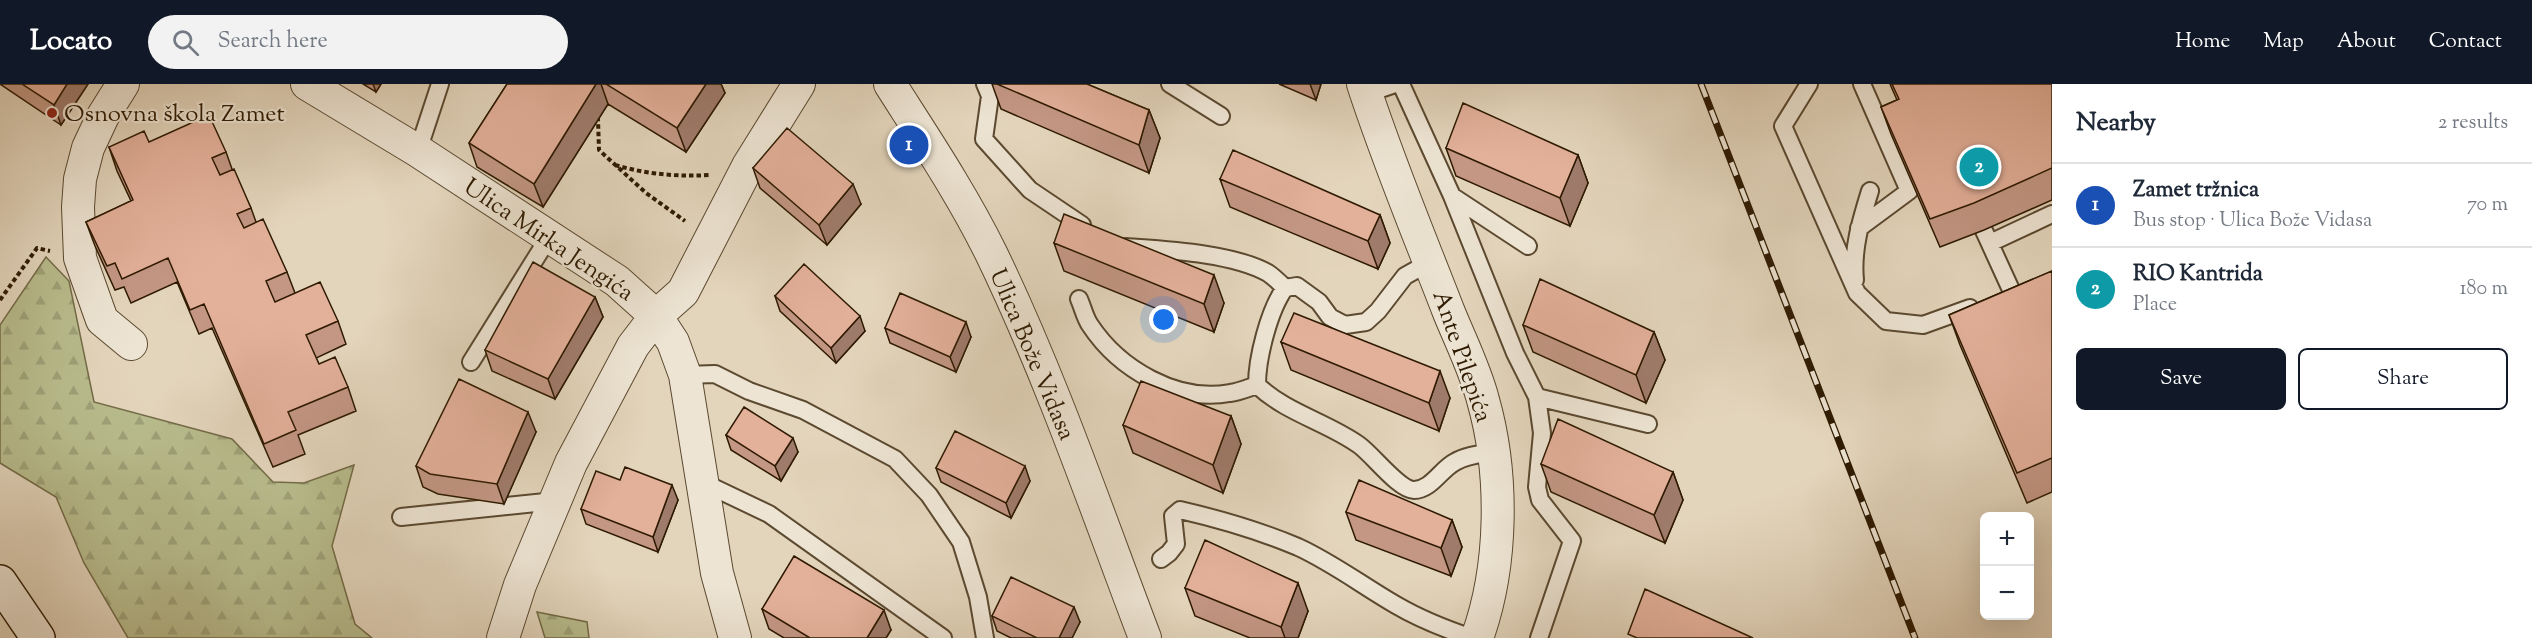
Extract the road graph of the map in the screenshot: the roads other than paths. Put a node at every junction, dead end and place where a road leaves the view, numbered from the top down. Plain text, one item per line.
1 (123, 84) edge
2 (307, 84) edge
3 (440, 84) edge
4 (799, 84) edge
5 (890, 84) edge
6 (985, 84) edge
7 (1170, 84) edge
8 (1395, 84) edge
9 (1401, 84) edge
10 (1809, 84) edge
11 (1862, 84) edge
12 (1365, 89) edge
13 (1221, 116) dead end
14 (418, 152) junction
15 (1870, 191) dead end
16 (1452, 196) junction
17 (1973, 206) edge
18 (2052, 214) edge
19 (1859, 228) junction
20 (549, 237) junction
21 (1990, 243) junction
22 (1528, 246) dead end
23 (1430, 262) junction
24 (2028, 285) edge
25 (1286, 288) junction
26 (2012, 292) junction
27 (1857, 293) junction
28 (1079, 299) dead end
29 (656, 316) junction
30 (131, 344) dead end
31 (471, 362) dead end
32 (685, 375) junction
33 (1257, 385) junction
34 (1537, 397) junction
35 (1648, 424) dead end
36 (1494, 452) junction
37 (704, 483) junction
38 (555, 501) junction
39 (401, 517) dead end
40 (1161, 559) dead end
41 (0, 582) edge
42 (38, 638) edge
43 (503, 638) edge
44 (735, 638) edge
45 (943, 638) edge
46 (985, 638) edge
47 (1145, 638) edge
48 (1472, 638) edge
49 (1477, 638) edge
50 (1539, 638) edge

1 - 30 street
2 - 14 street, Ulica Mirka Jengića
3 - 14 lane
4 - 29 street
5 - 47 street, Ulica Bože Vidasa
6 - 25 lane
7 - 13 lane
8 - 12 lane
9 - 16 lane
10 - 27 lane
11 - 19 lane
12 - 23 street, Ante Pilepića
14 - 20 street, Ulica Mirka Jengića
15 - 19 lane
16 - 22 lane
16 - 34 lane
17 - 21 lane
18 - 21 lane
19 - 27 lane
20 - 29 street, Ulica Mirka Jengića
20 - 31 lane
21 - 26 lane
23 - 25 lane
23 - 36 street, Ante Pilepića
24 - 26 lane
25 - 33 lane
26 - 27 lane
28 - 33 lane
29 - 32 street, Ulica Mirka Jengića
29 - 38 street
32 - 37 street, Ulica Mirka Jengića
32 - 46 lane
33 - 36 lane
34 - 35 lane
34 - 50 lane
36 - 49 street, Ante Pilepića
37 - 44 street, Ulica Mirka Jengića
37 - 45 lane
38 - 39 lane
38 - 43 street
40 - 48 lane
41 - 42 main road

